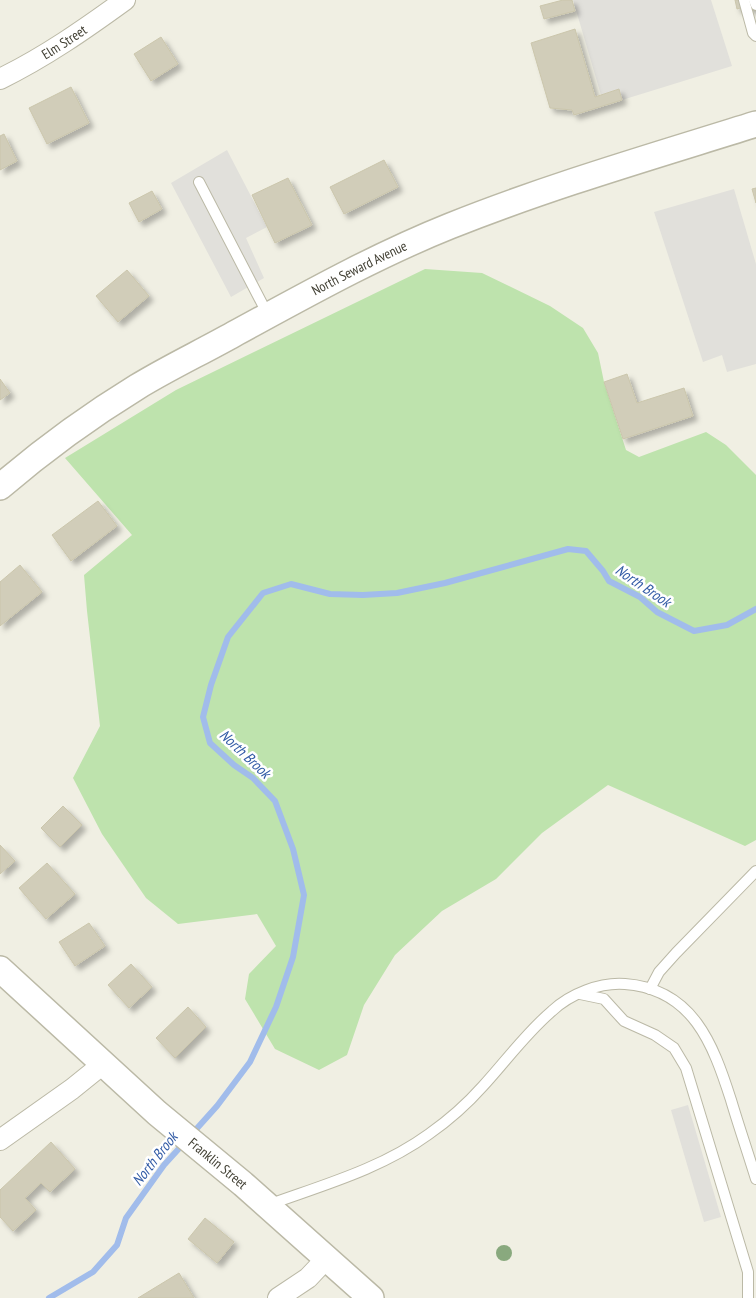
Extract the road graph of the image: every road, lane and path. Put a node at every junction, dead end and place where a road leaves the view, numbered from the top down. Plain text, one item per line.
1 (126, 0) edge
2 (744, 0) edge
3 (754, 0) edge
4 (756, 5) edge
5 (756, 36) edge
6 (0, 79) edge
7 (756, 124) edge
8 (199, 182) dead end
9 (269, 316) junction
10 (0, 487) edge
11 (756, 871) edge
12 (0, 969) edge
13 (650, 989) junction
14 (579, 994) junction
15 (103, 1064) junction
16 (0, 1140) edge
17 (756, 1180) edge
18 (267, 1205) junction
19 (326, 1259) junction
20 (278, 1298) edge
21 (370, 1298) edge
22 (748, 1298) edge

1 - 6 street, Elm Street
2 - 5 lane
3 - 4 lane
7 - 9 street, North Seward Avenue
8 - 9 lane
9 - 10 street, North Seward Avenue
11 - 13 lane
12 - 15 street, Franklin Street
13 - 14 lane
13 - 17 lane
14 - 18 lane
14 - 22 lane
15 - 16 street
15 - 18 street, Franklin Street
18 - 19 street, Franklin Street
19 - 20 street
19 - 21 street, Franklin Street

